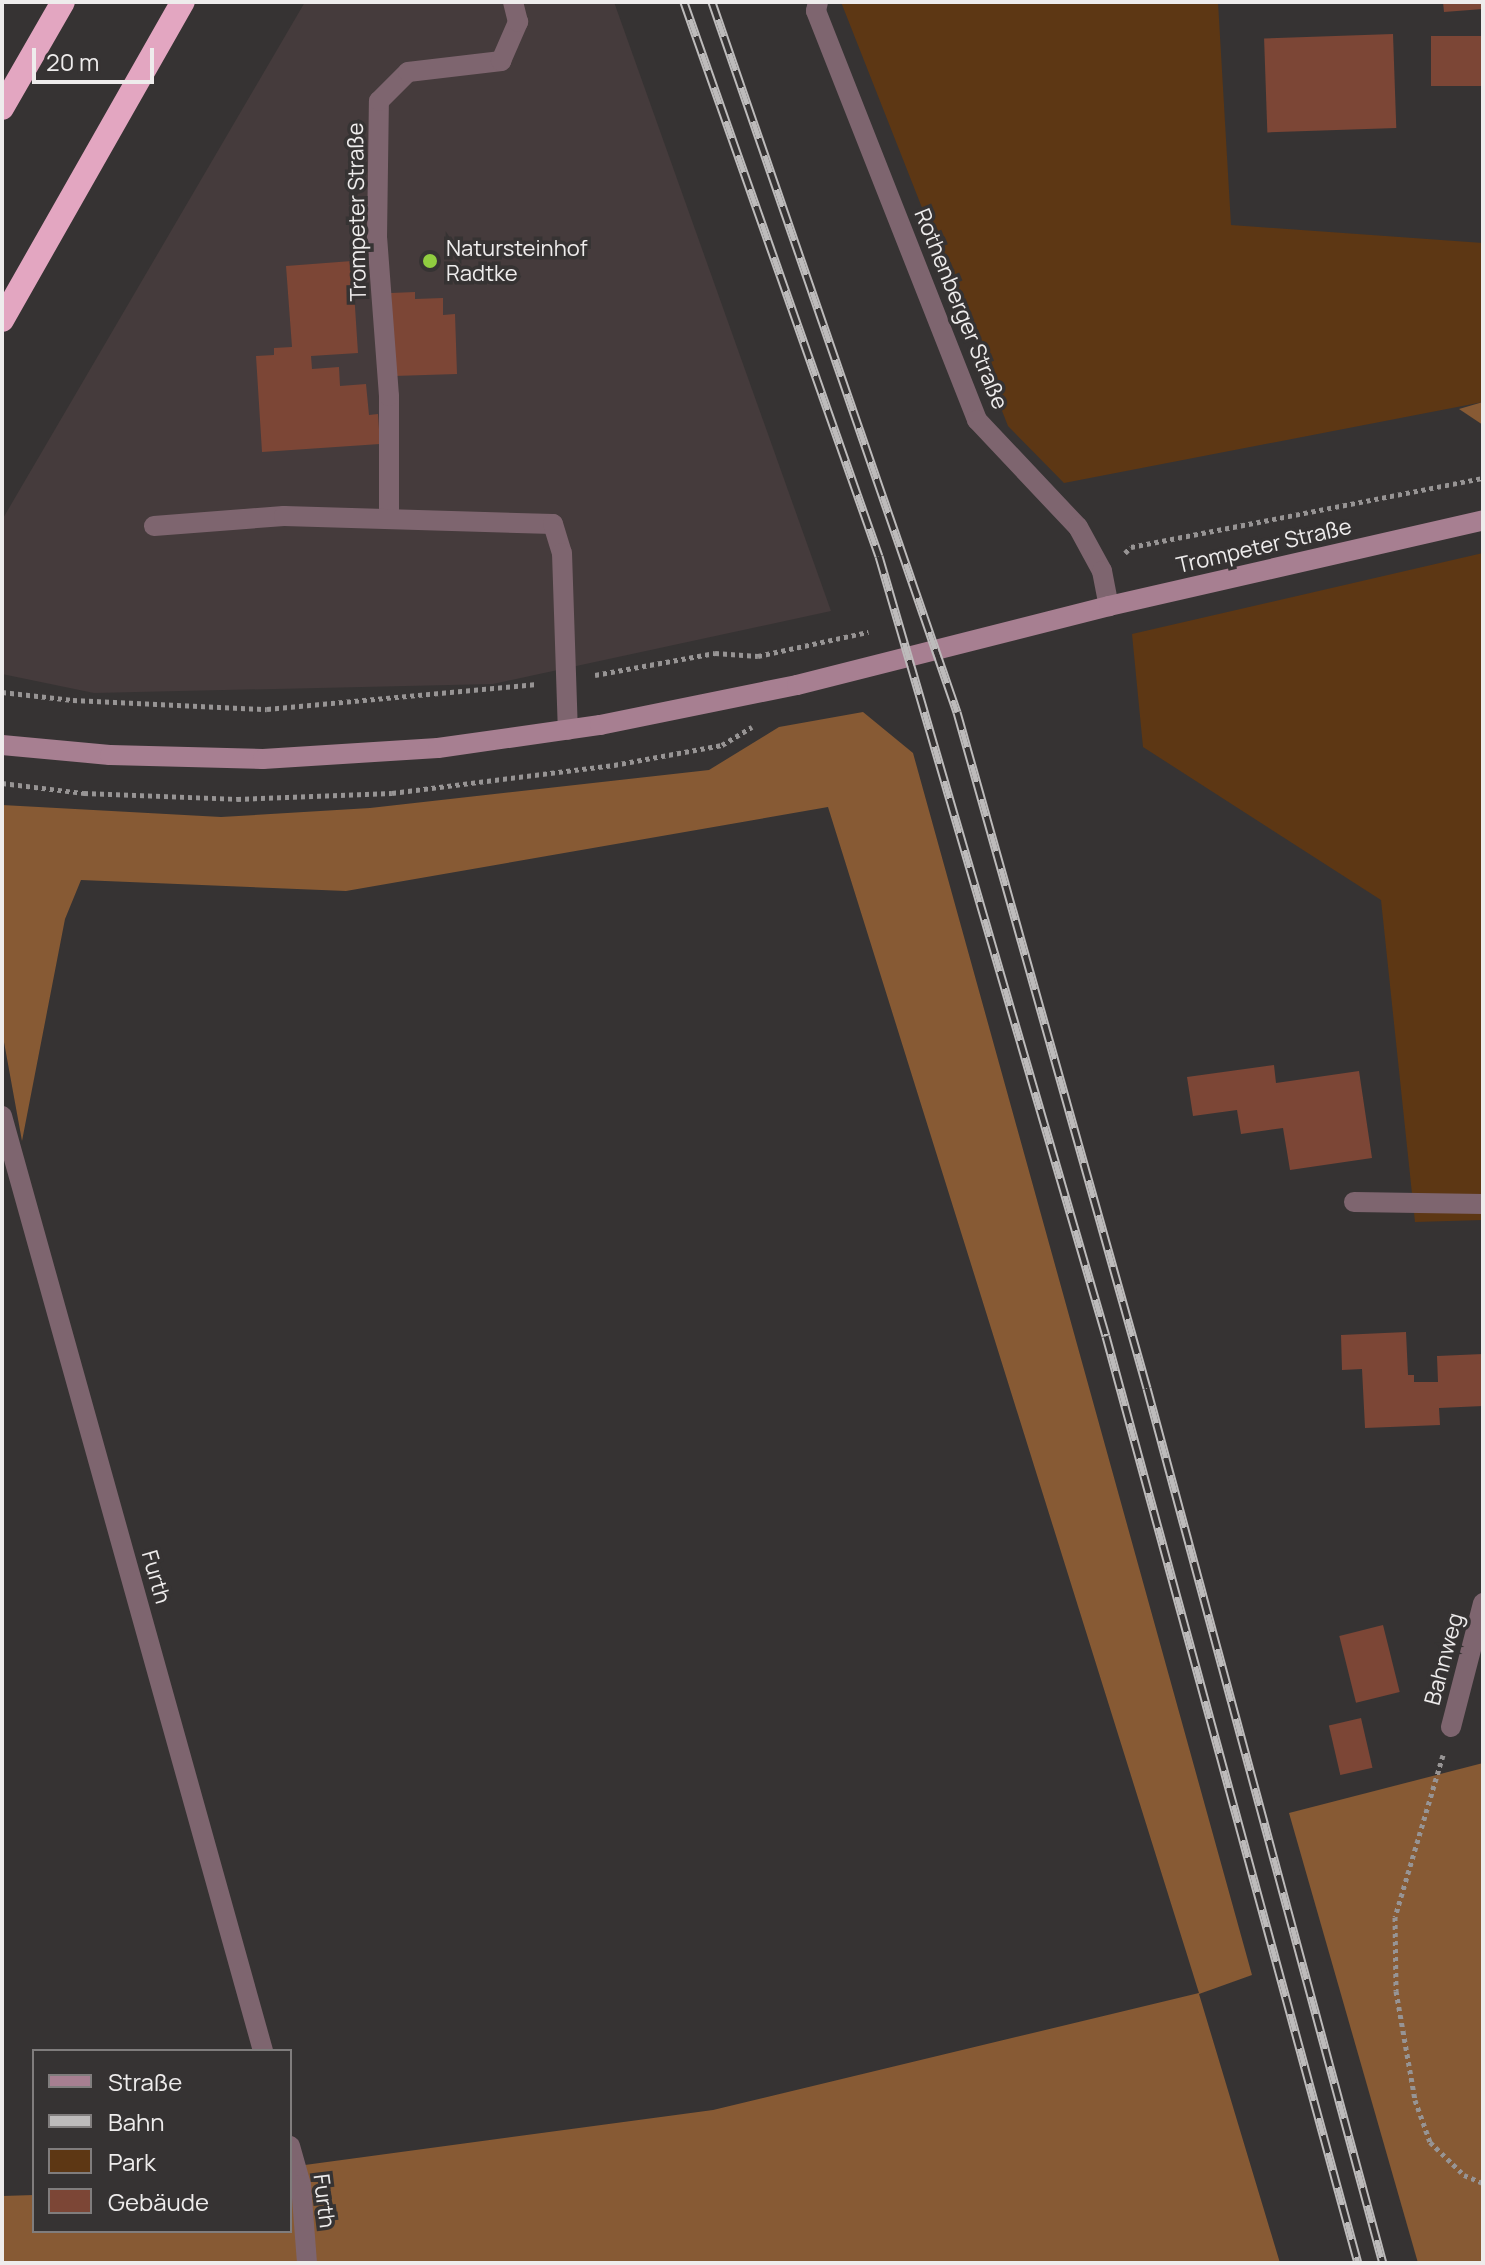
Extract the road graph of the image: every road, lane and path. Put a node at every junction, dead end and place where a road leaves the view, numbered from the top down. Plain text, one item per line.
1 (63, 2) edge
2 (183, 2) edge
3 (513, 2) edge
4 (818, 2) edge
5 (2, 108) edge
6 (2, 320) edge
7 (1483, 478) edge
8 (389, 519) junction
9 (1483, 520) edge
10 (154, 526) dead end
11 (1102, 571) junction
12 (1109, 606) junction
13 (791, 648) dead end
14 (566, 680) junction
15 (2, 692) edge
16 (568, 730) junction
17 (2, 745) edge
18 (2, 1116) edge
19 (1354, 1202) dead end
20 (1483, 1204) edge
21 (1483, 1603) edge
22 (1451, 1727) joint
23 (262, 2049) edge
24 (292, 2153) edge
25 (1483, 2183) edge
26 (307, 2263) edge

1 - 5 highway
2 - 6 highway
3 - 8 street, Trompeter Straße
4 - 11 street, Rothenberger Straße
7 - 11 path
8 - 10 street
8 - 14 street
9 - 12 main road, Trompeter Straße
11 - 12 street, Rothenberger Straße
12 - 16 main road, Trompeter Straße
13 - 14 path
14 - 15 path
14 - 16 street
16 - 17 main road, Trompeter Straße
18 - 23 street, Furth
19 - 20 street
21 - 22 street, Bahnweg
22 - 25 path
24 - 26 street, Furth

